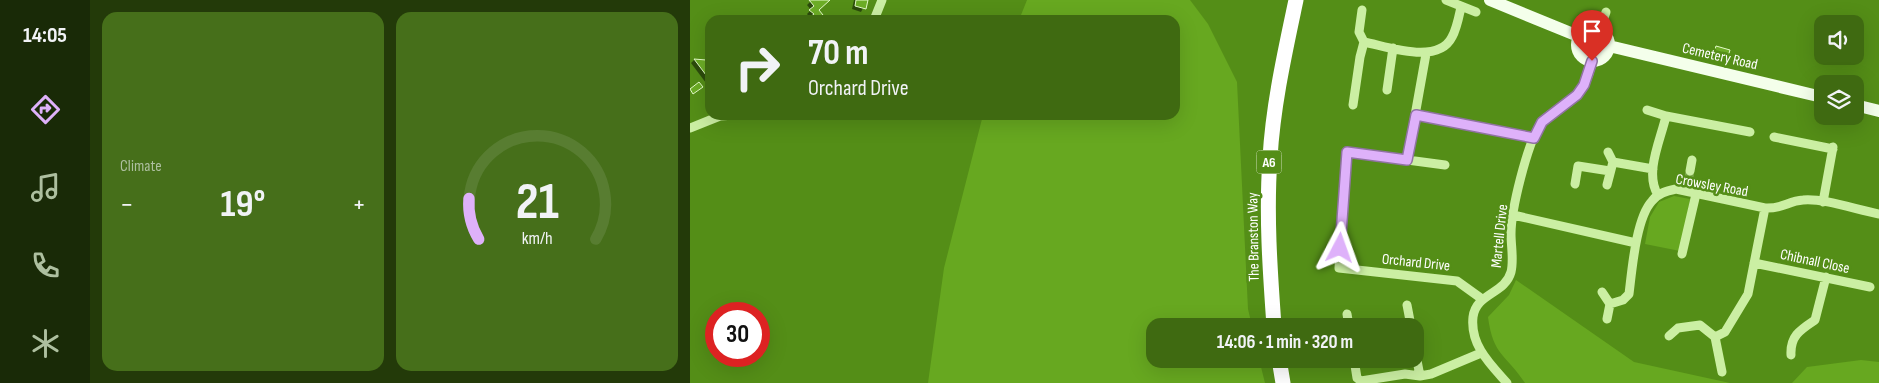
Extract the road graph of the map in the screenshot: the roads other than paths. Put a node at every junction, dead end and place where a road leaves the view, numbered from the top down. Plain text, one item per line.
1 (882, 0) edge
2 (1296, 0) edge
3 (1446, 0) edge
4 (1490, 0) edge
5 (1461, 7) junction
6 (1362, 10) dead end
7 (1476, 12) dead end
8 (1606, 12) dead end
9 (876, 15) edge
10 (1600, 29) junction
11 (1578, 36) junction
12 (1364, 42) junction
13 (1610, 46) junction
14 (1393, 48) junction
15 (1426, 54) junction
16 (1592, 61) junction
17 (1387, 90) dead end
18 (1814, 95) edge
19 (1353, 105) dead end
20 (1864, 107) edge
21 (1647, 110) dead end
22 (1879, 111) edge
23 (1416, 115) junction
24 (1666, 116) junction
25 (710, 120) edge
26 (690, 128) edge
27 (1750, 132) dead end
28 (1774, 137) dead end
29 (1534, 138) junction
30 (1608, 152) dead end
31 (1407, 160) junction
32 (1692, 160) dead end
33 (1613, 162) junction
34 (1445, 165) dead end
35 (1653, 169) junction
36 (1610, 171) junction
37 (1690, 171) tunnel mouth
38 (1688, 182) tunnel mouth
39 (1575, 184) dead end
40 (1607, 185) dead end
41 (1686, 191) junction
42 (1696, 194) junction
43 (1658, 195) junction
44 (1822, 202) junction
45 (1766, 208) junction
46 (1879, 214) edge
47 (1513, 215) junction
48 (1636, 243) junction
49 (1682, 254) dead end
50 (1754, 263) junction
51 (1826, 277) junction
52 (1870, 288) dead end
53 (1602, 292) dead end
54 (1482, 299) junction
55 (1610, 304) junction
56 (1407, 305) dead end
57 (1347, 314) dead end
58 (1274, 318) edge
59 (1348, 318) edge
60 (1409, 318) edge
61 (1607, 319) dead end
62 (1669, 336) dead end
63 (1715, 337) junction
64 (1481, 353) junction
65 (1791, 355) dead end
66 (1280, 368) edge
67 (1355, 368) edge
68 (1418, 368) edge
69 (1722, 372) dead end
70 (1420, 376) junction
71 (1283, 383) edge
72 (1507, 383) edge

1 - 9 street
2 - 58 highway, The Branston Way / A6
3 - 5 street
4 - 11 main road
5 - 7 street
5 - 15 street
6 - 12 street
8 - 10 street
10 - 11 main road
10 - 13 main road
11 - 16 main road
12 - 14 street
12 - 19 street
13 - 16 main road
13 - 18 main road, Cemetery Road
14 - 15 street
14 - 17 street
15 - 23 street
16 - 29 street, Martell Drive
20 - 22 main road
21 - 24 street
23 - 29 street
23 - 31 street
24 - 27 street
24 - 35 street
25 - 26 street
28 - 44 street
29 - 47 street, Martell Drive
30 - 33 street
31 - 34 street, Orchard Drive
31 - 54 street, Orchard Drive
32 - 37 street
33 - 35 street
33 - 36 street
35 - 43 street
36 - 39 street
36 - 40 street
38 - 41 street
41 - 42 street, Crowsley Road
41 - 43 street, Crowsley Road
42 - 45 street, Crowsley Road
42 - 49 street
43 - 48 street, Crowsley Road
44 - 45 street, Crowsley Road
44 - 46 street, Crowsley Road
45 - 50 street
47 - 48 street
47 - 54 street, Martell Drive
48 - 55 street, Crowsley Road
50 - 51 street, Chibnall Close
50 - 63 street
51 - 52 street, Chibnall Close
51 - 65 street
53 - 55 street
54 - 64 street
55 - 61 street
56 - 60 street
57 - 59 street
62 - 63 street
63 - 69 street
64 - 70 street
64 - 72 street
66 - 71 highway
67 - 70 street
68 - 70 street

